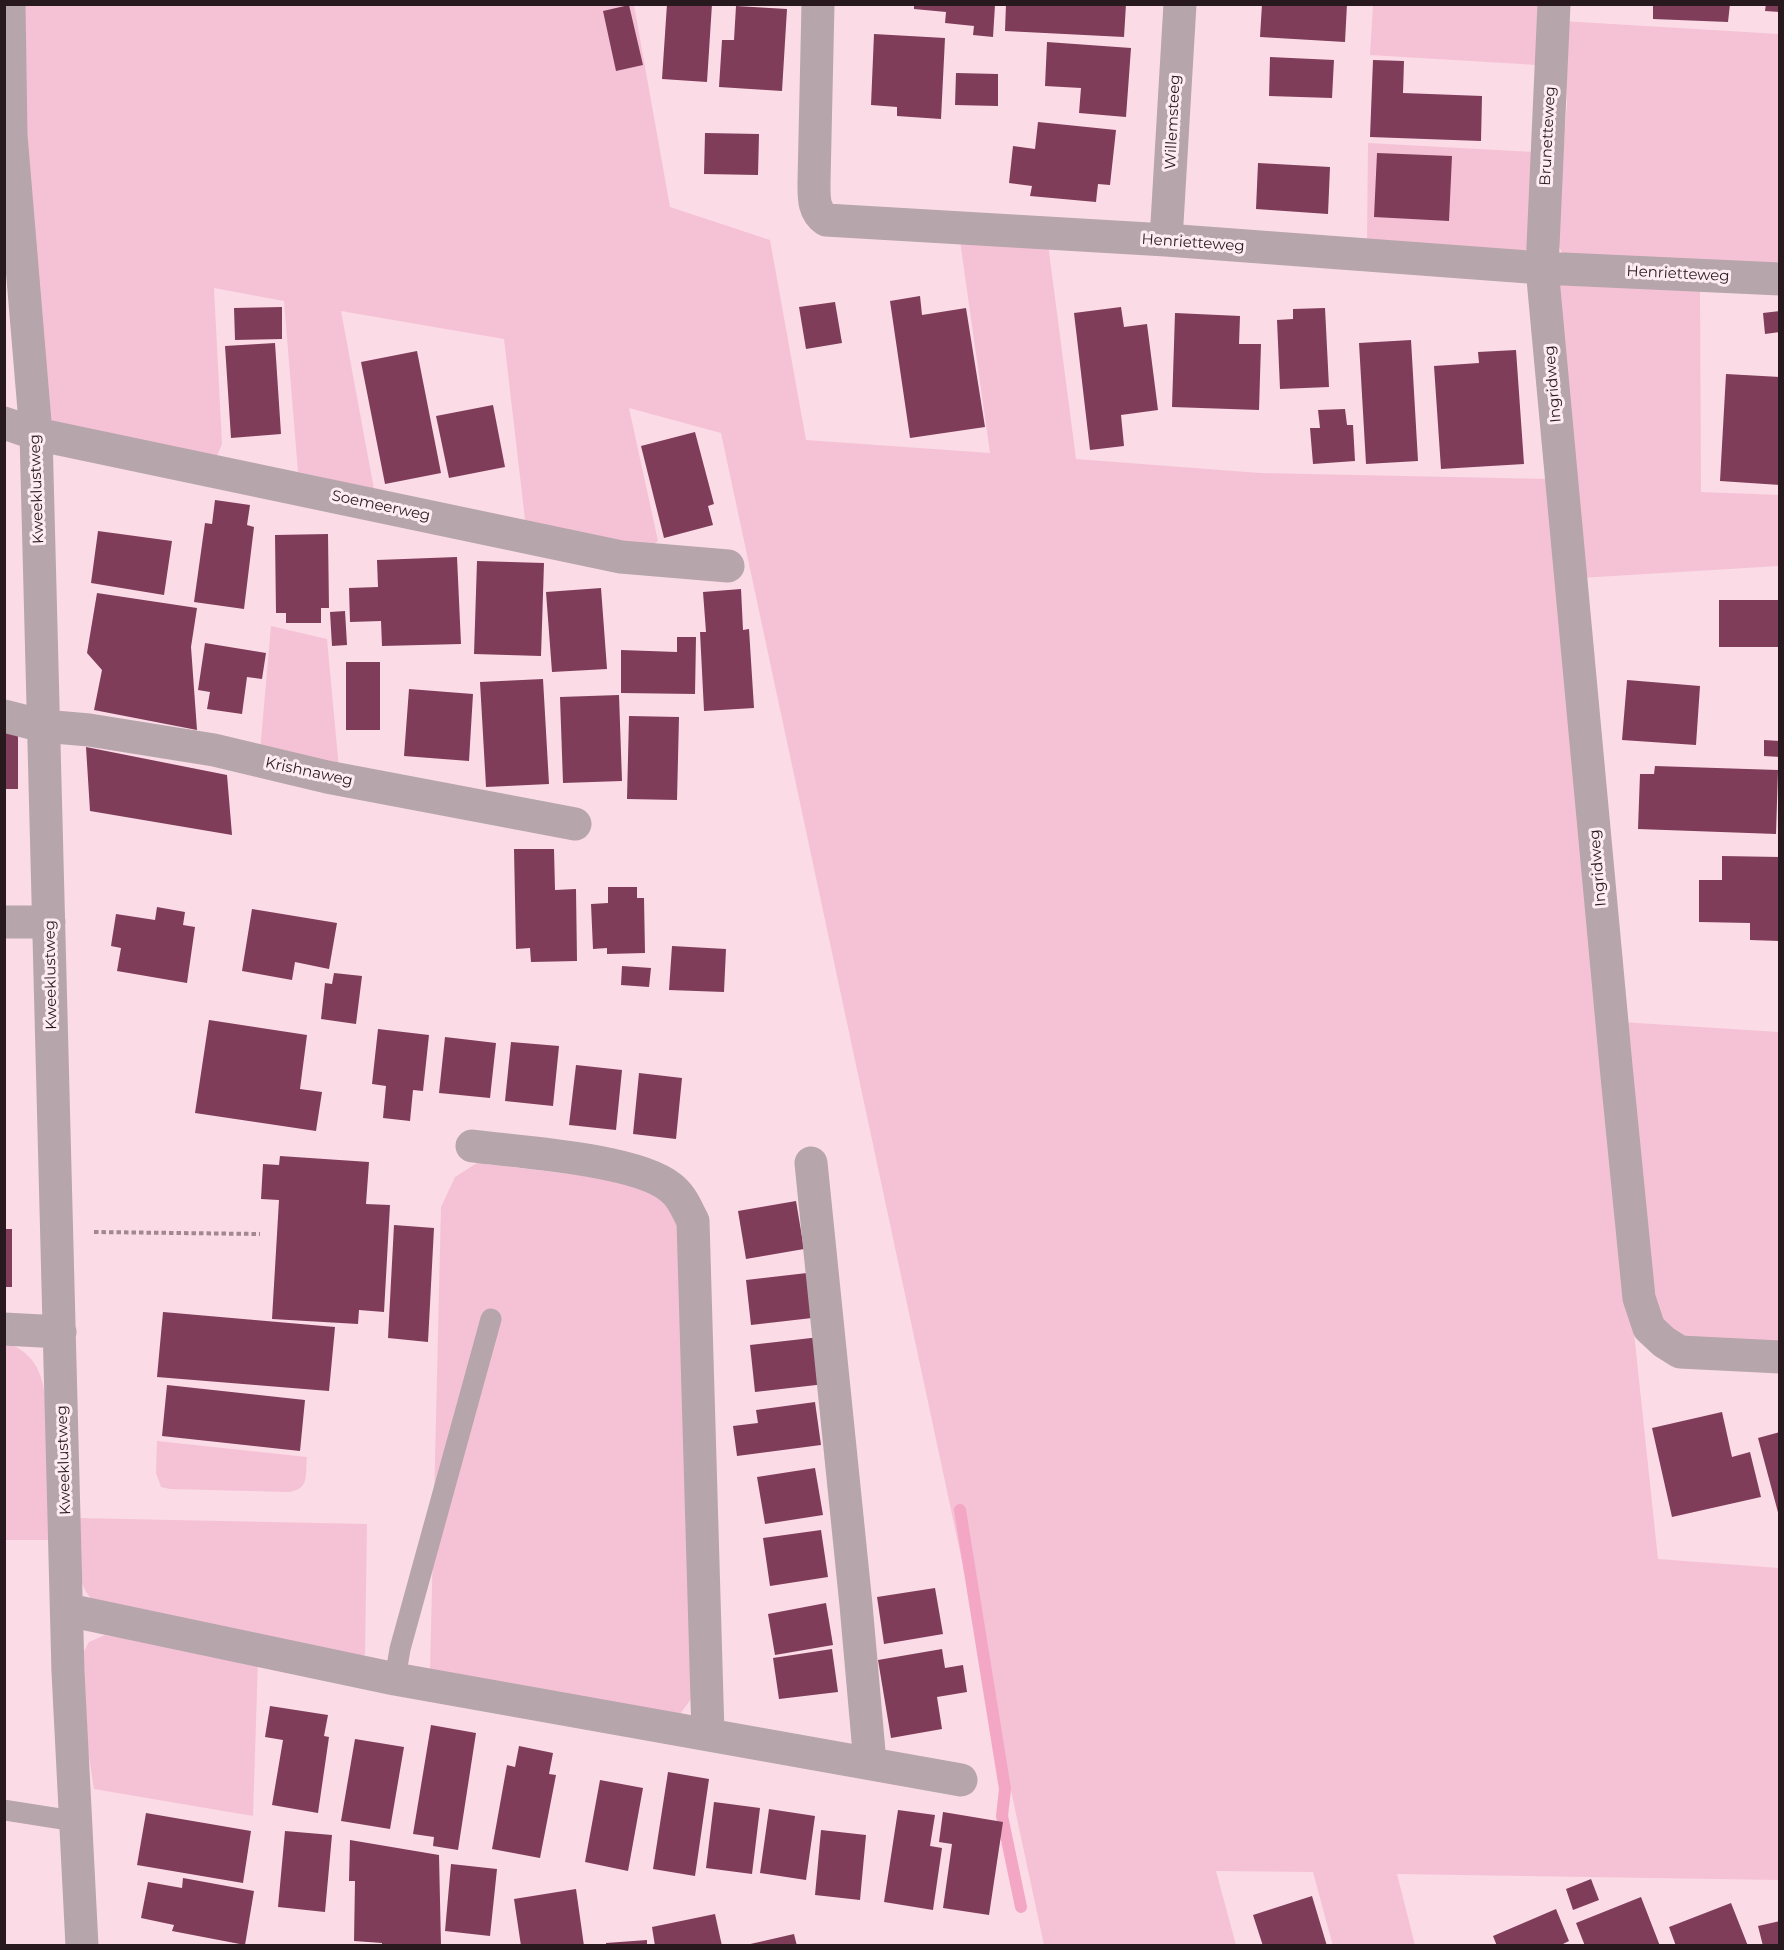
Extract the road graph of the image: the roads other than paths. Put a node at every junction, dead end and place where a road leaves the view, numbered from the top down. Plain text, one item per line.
1 (9, 4) edge
2 (818, 4) edge
3 (1180, 4) edge
4 (1554, 4) edge
5 (1166, 240) junction
6 (1542, 268) junction
7 (1779, 279) edge
8 (4, 423) edge
9 (36, 434) junction
10 (728, 566) dead end
11 (4, 717) edge
12 (43, 726) junction
13 (574, 824) dead end
14 (4, 922) edge
15 (50, 922) junction
16 (472, 1146) dead end
17 (811, 1163) dead end
18 (491, 1319) dead end
19 (4, 1329) edge
20 (60, 1332) junction
21 (1779, 1357) edge
22 (68, 1610) junction
23 (395, 1678) junction
24 (708, 1734) junction
25 (870, 1763) junction
26 (961, 1780) dead end
27 (4, 1810) edge
28 (74, 1821) junction
29 (82, 1946) edge

1 - 9 street, Kweeklustweg
2 - 5 street, Henrietteweg
3 - 5 street, Willemsteeg
4 - 6 street, Brunetteweg
5 - 6 street, Henrietteweg
6 - 7 street, Henrietteweg
6 - 21 street, Ingridweg
8 - 9 street, Soemeerweg
9 - 10 street, Soemeerweg
9 - 12 street, Kweeklustweg
11 - 12 street, Krishnaweg
12 - 13 street, Krishnaweg
12 - 15 street, Kweeklustweg
14 - 15 street
15 - 20 street, Kweeklustweg
16 - 24 street
17 - 25 street
18 - 23 lane
19 - 20 street
20 - 22 street, Kweeklustweg
22 - 23 street
22 - 28 street, Kweeklustweg
23 - 24 street
24 - 25 street
25 - 26 street
27 - 28 lane
28 - 29 street, Kweeklustweg

